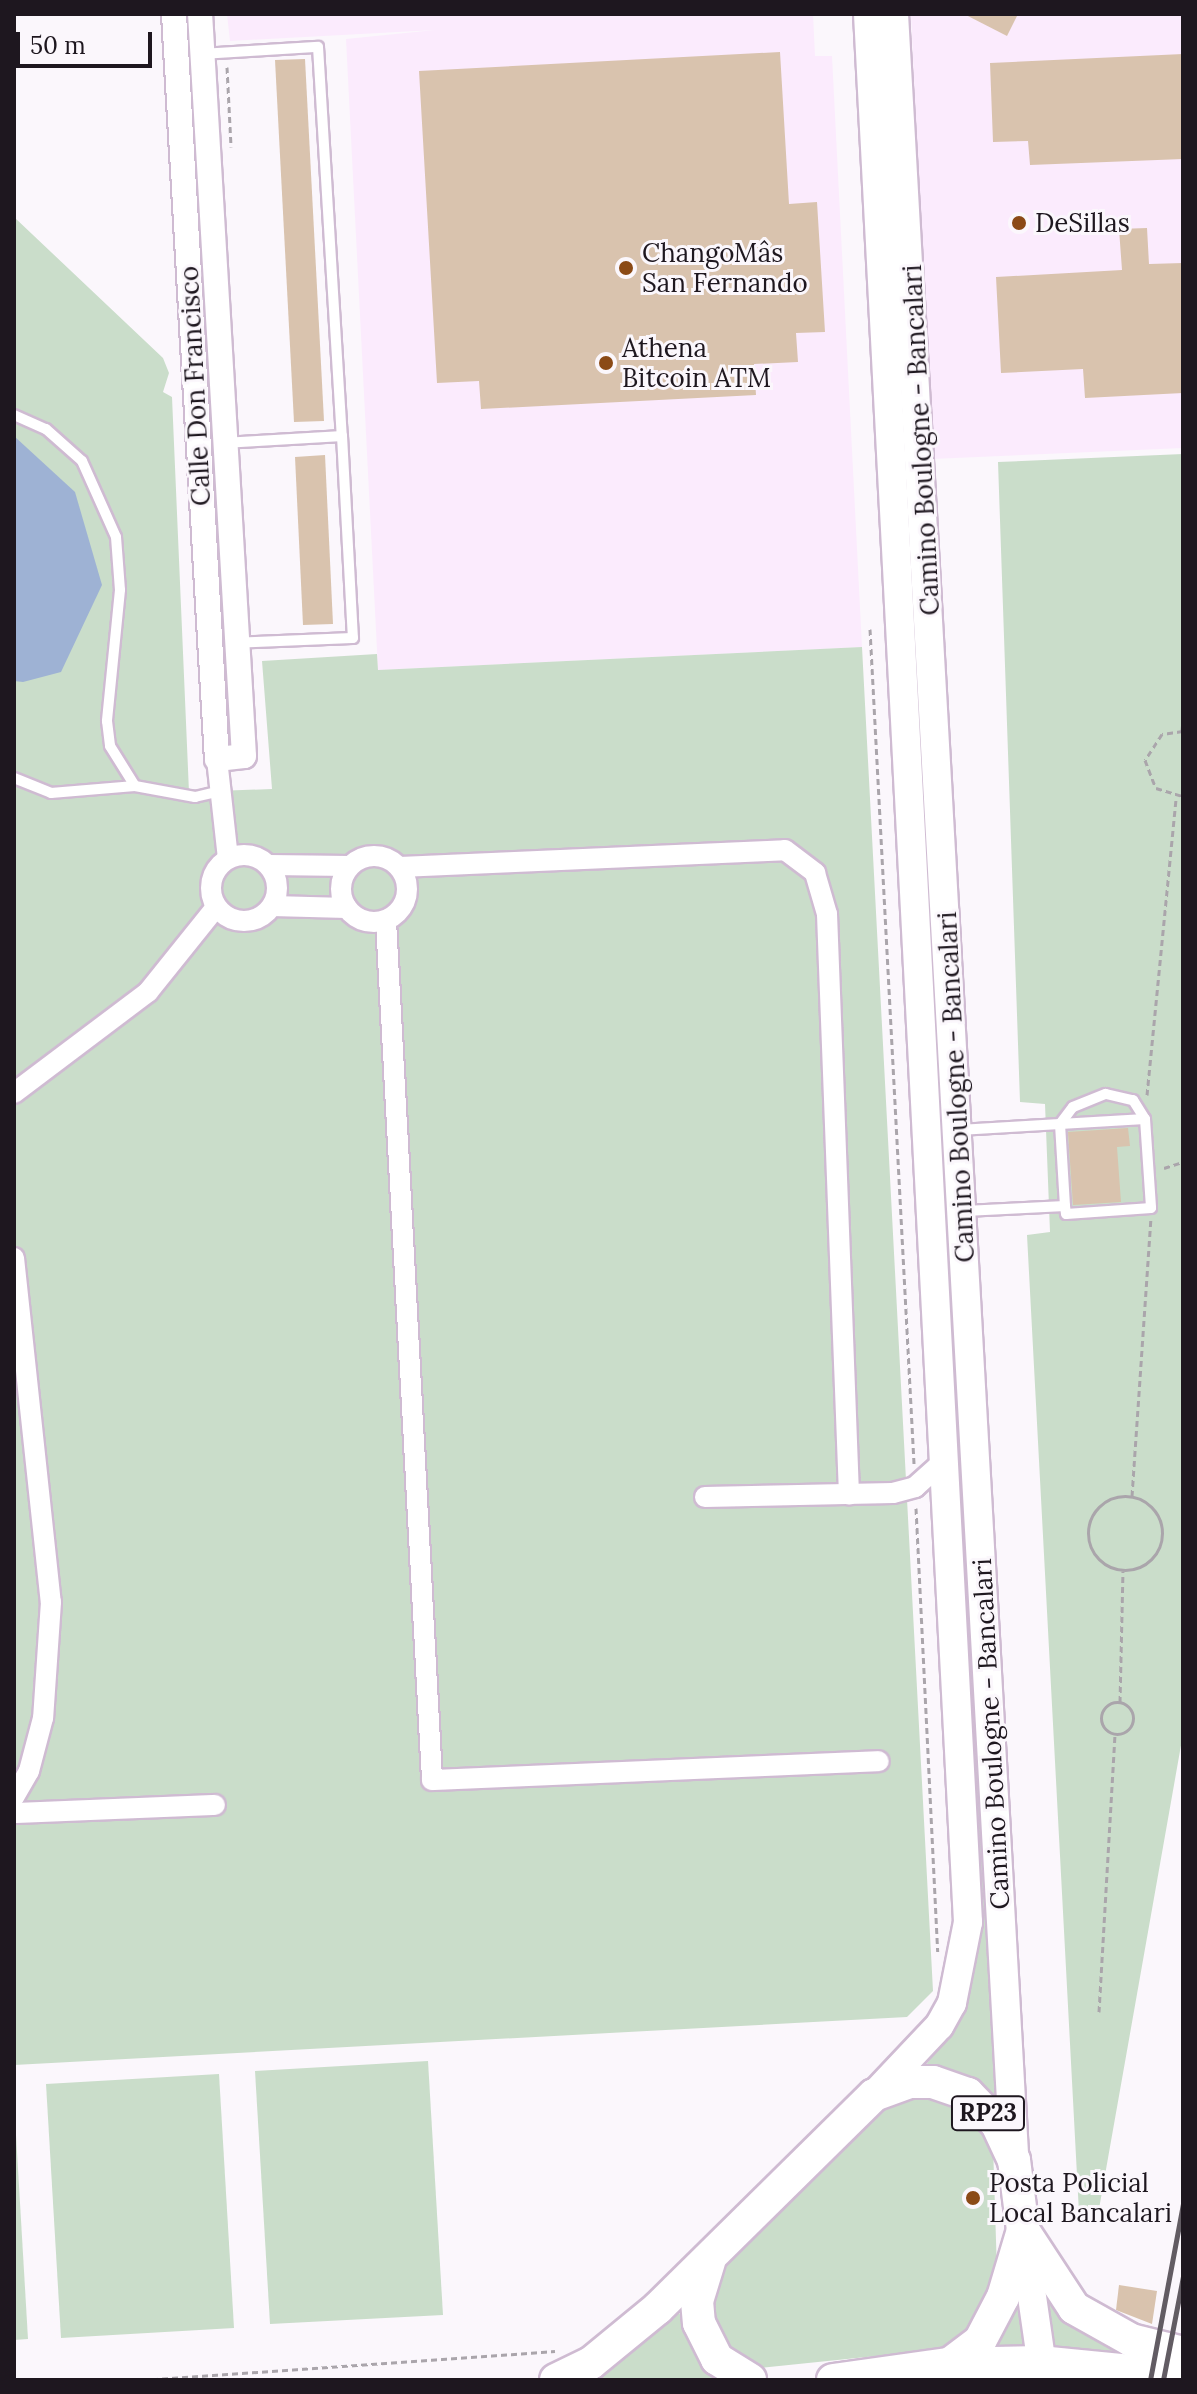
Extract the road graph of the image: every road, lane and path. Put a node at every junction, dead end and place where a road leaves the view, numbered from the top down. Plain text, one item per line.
1 (174, 14) edge
2 (200, 14) edge
3 (868, 14) edge
4 (894, 14) edge
5 (202, 54) junction
6 (176, 56) junction
7 (14, 415) edge
8 (342, 436) junction
9 (225, 443) junction
10 (198, 444) junction
11 (870, 629) dead end
12 (237, 643) junction
13 (210, 644) junction
14 (1183, 719) edge
15 (1183, 731) edge
16 (217, 759) junction
17 (14, 778) edge
18 (135, 786) junction
19 (222, 791) junction
20 (1183, 796) edge
21 (1176, 797) junction
22 (228, 858) junction
23 (269, 865) junction
24 (349, 866) junction
25 (400, 867) junction
26 (272, 906) junction
27 (216, 907) junction
28 (347, 908) junction
29 (386, 921) junction
30 (14, 1093) edge
31 (1145, 1119) junction
32 (1060, 1124) junction
33 (959, 1130) junction
34 (1183, 1162) edge
35 (1149, 1172) junction
36 (1065, 1206) junction
37 (1151, 1208) junction
38 (963, 1211) junction
39 (14, 1258) edge
40 (943, 1462) junction
41 (915, 1487) junction
42 (849, 1495) junction
43 (1132, 1496) junction
44 (705, 1497) dead end
45 (1123, 1571) junction
46 (1120, 1702) junction
47 (1115, 1734) junction
48 (879, 1761) dead end
49 (14, 1797) edge
50 (215, 1805) dead end
51 (14, 1813) edge
52 (938, 1967) dead end
53 (1099, 2012) dead end
54 (874, 2095) junction
55 (1014, 2160) junction
56 (1023, 2230) junction
57 (710, 2259) junction
58 (1183, 2353) edge
59 (560, 2365) edge
60 (1042, 2371) edge
61 (1106, 2373) edge
62 (969, 2374) edge
63 (1183, 2376) edge
64 (142, 2380) edge
65 (750, 2380) edge
66 (833, 2380) edge

1 - 6 street, Calle Don Francisco
2 - 5 street, Calle Don Francisco
3 - 40 main road, Camino Boulogne - Bancalari
4 - 33 main road, Camino Boulogne - Bancalari
5 - 6 lane
5 - 8 lane
5 - 9 street, Calle Don Francisco
6 - 10 street, Calle Don Francisco
7 - 18 lane
8 - 9 lane
8 - 12 lane
9 - 10 lane
9 - 12 street, Calle Don Francisco
10 - 13 street, Calle Don Francisco
11 - 41 path
12 - 13 lane
12 - 16 street, Calle Don Francisco
13 - 16 street, Calle Don Francisco
14 - 15 path
15 - 21 path
16 - 19 street
17 - 18 lane
18 - 19 lane
19 - 22 street
20 - 21 path
21 - 31 path
22 - 23 street
22 - 27 street
23 - 24 street
23 - 26 street
24 - 25 street
24 - 28 street
25 - 29 street
25 - 42 street
26 - 27 street
26 - 28 street
27 - 30 street
28 - 29 street
29 - 48 street
31 - 32 lane
31 - 32 lane
31 - 35 lane
32 - 33 lane
32 - 36 lane
33 - 38 main road, Camino Boulogne - Bancalari
34 - 35 path
35 - 37 lane
36 - 37 lane
36 - 38 lane
37 - 43 path
38 - 55 main road, Camino Boulogne - Bancalari
39 - 49 street
40 - 41 street
40 - 54 main road, Camino Boulogne - Bancalari
41 - 42 street
41 - 52 path
42 - 44 street
43 - 45 path
43 - 45 path
45 - 46 path
46 - 47 path
46 - 47 path
47 - 53 path
50 - 51 street
54 - 55 main road, RP23
54 - 57 main road
55 - 56 main road, RP23
56 - 58 main road, RP23
56 - 60 main road
56 - 62 main road
57 - 59 main road
57 - 65 main road
59 - 64 path
60 - 61 main road
60 - 62 main road
61 - 63 main road
62 - 66 main road

